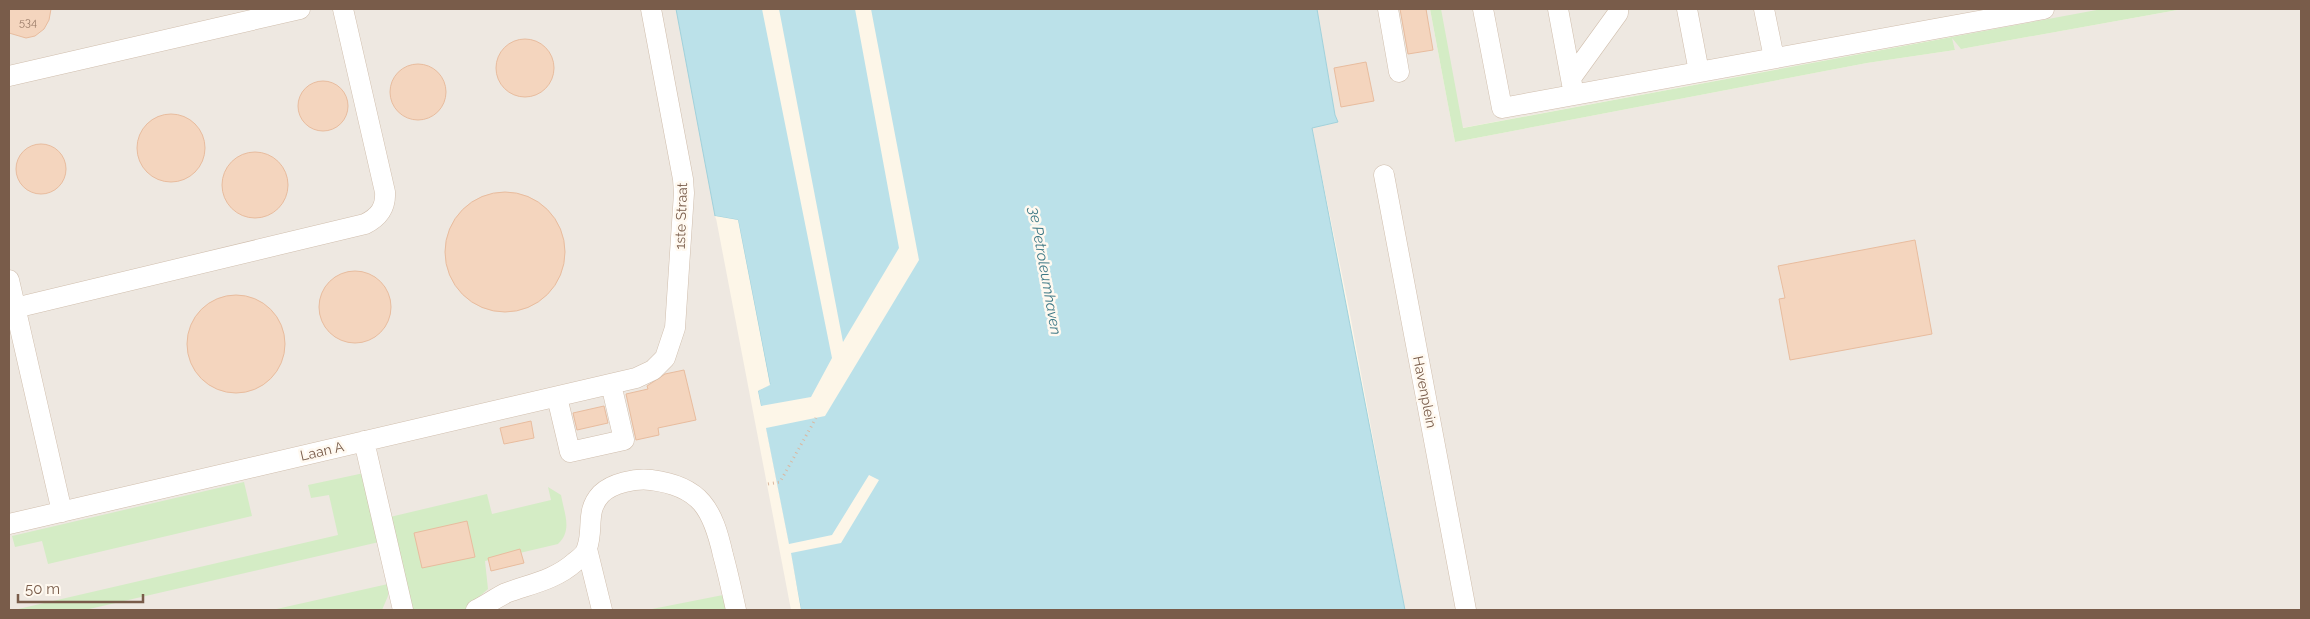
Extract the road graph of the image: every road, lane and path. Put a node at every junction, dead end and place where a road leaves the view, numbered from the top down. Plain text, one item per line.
1 (300, 9) edge
2 (343, 9) edge
3 (651, 9) edge
4 (1388, 9) edge
5 (1483, 9) edge
6 (1558, 9) edge
7 (1618, 9) edge
8 (1687, 9) edge
9 (1764, 9) edge
10 (2044, 9) edge
11 (1774, 58) junction
12 (1399, 72) dead end
13 (1699, 72) junction
14 (9, 76) edge
15 (1573, 86) junction
16 (1384, 175) dead end
17 (9, 280) edge
18 (15, 308) junction
19 (636, 378) joint
20 (611, 384) junction
21 (557, 397) junction
22 (816, 418) dead end
23 (364, 441) junction
24 (768, 484) dead end
25 (62, 512) junction
26 (9, 524) edge
27 (587, 549) junction
28 (403, 610) edge
29 (476, 610) edge
30 (602, 610) edge
31 (736, 610) edge
32 (1466, 610) edge

1 - 14 lane
2 - 18 lane
3 - 19 lane, 1ste Straat
4 - 12 lane
5 - 15 lane
6 - 15 lane
7 - 15 lane
8 - 13 lane
9 - 11 lane
10 - 11 lane
11 - 13 lane
13 - 15 lane
16 - 32 lane, Havenplein
17 - 18 lane
18 - 25 lane
19 - 20 lane, Laan A
20 - 21 lane, Laan A
20 - 21 lane
21 - 23 lane, Laan A
22 - 24 path
23 - 25 lane, Laan A
23 - 28 lane
25 - 26 lane, Laan A
27 - 29 lane
27 - 30 lane
27 - 31 lane

